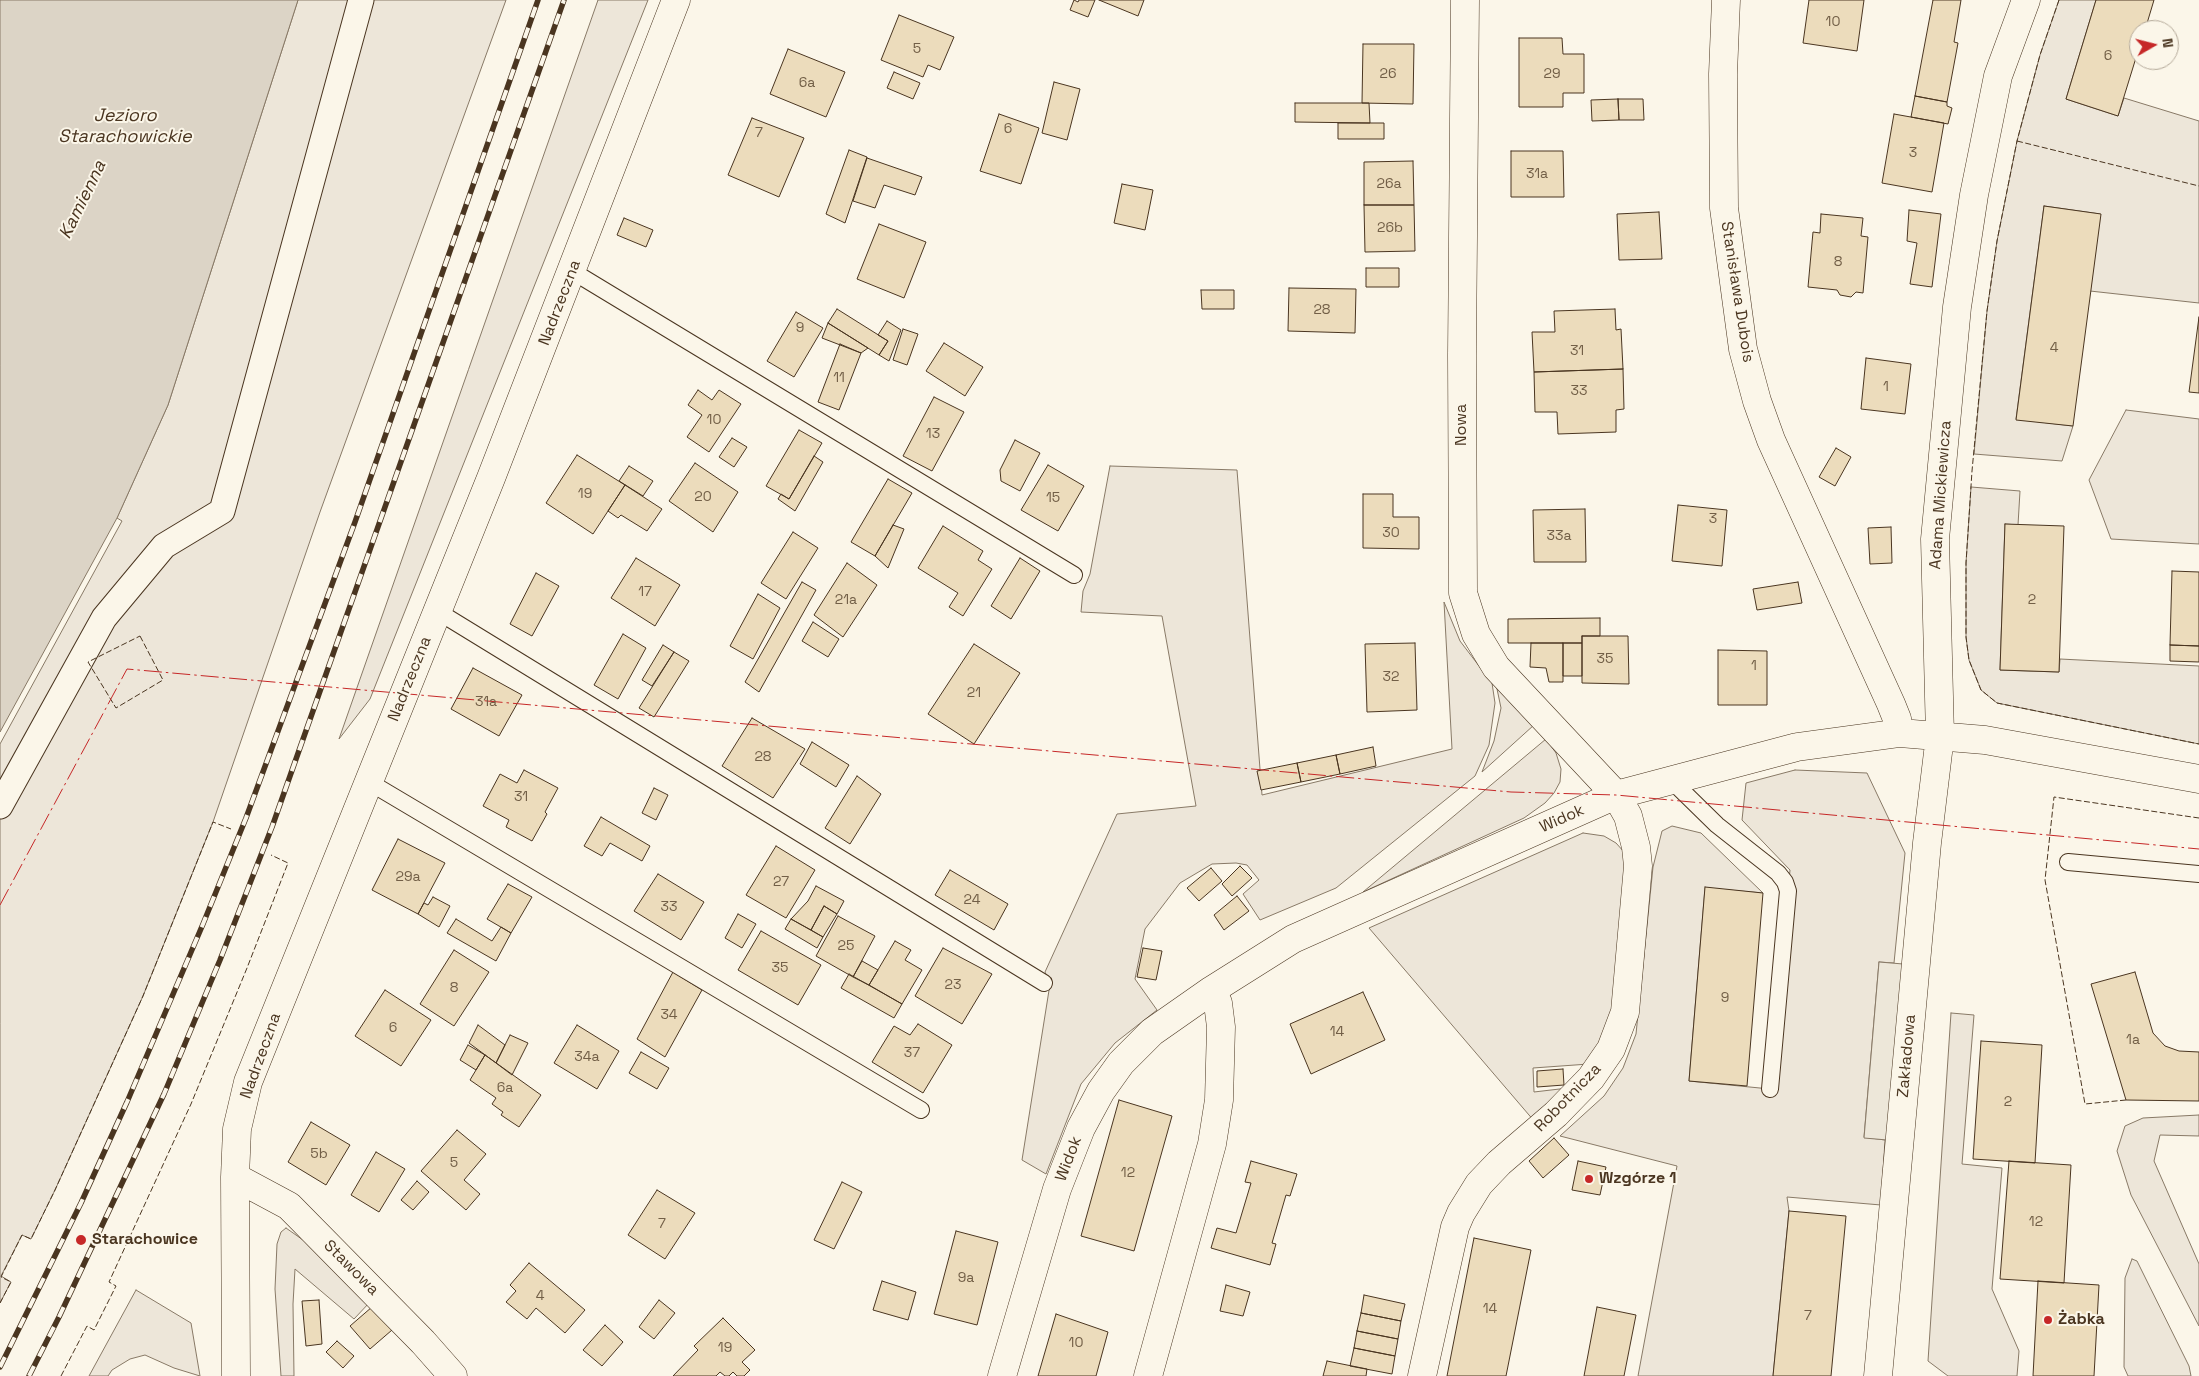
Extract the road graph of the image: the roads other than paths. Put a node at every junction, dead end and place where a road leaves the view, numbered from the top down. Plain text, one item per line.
1 (361, 0) edge
2 (676, 0) edge
3 (1466, 0) edge
4 (1726, 0) edge
5 (2026, 0) edge
6 (572, 272) junction
7 (1074, 575) dead end
8 (437, 611) junction
9 (1900, 733) junction
10 (1940, 736) junction
11 (1670, 779) junction
12 (2199, 779) edge
13 (369, 782) junction
14 (1616, 795) junction
15 (0, 806) edge
16 (2068, 862) dead end
17 (2199, 874) edge
18 (1044, 983) dead end
19 (1212, 990) junction
20 (1770, 1089) dead end
21 (921, 1110) dead end
22 (235, 1177) junction
23 (236, 1376) edge
24 (453, 1376) edge
25 (1002, 1376) edge
26 (1148, 1376) edge
27 (1422, 1376) edge
28 (1878, 1376) edge

1 - 15 street
2 - 6 street, Nadrzeczna
3 - 14 street, Nowa
4 - 9 street, Stanisława Dubois
5 - 10 street, Adama Mickiewicza
6 - 7 lane
6 - 8 street, Nadrzeczna
8 - 13 street, Nadrzeczna
8 - 18 lane
9 - 10 street, Widok
9 - 11 street, Widok
10 - 12 street
10 - 28 street, Zakładowa
11 - 14 street, Widok
11 - 20 lane
13 - 21 lane
13 - 22 street, Nadrzeczna
14 - 19 street, Widok
14 - 27 street, Robotnicza
16 - 17 lane
19 - 25 street, Widok
19 - 26 street
22 - 23 street, Nadrzeczna
22 - 24 street, Stawowa

